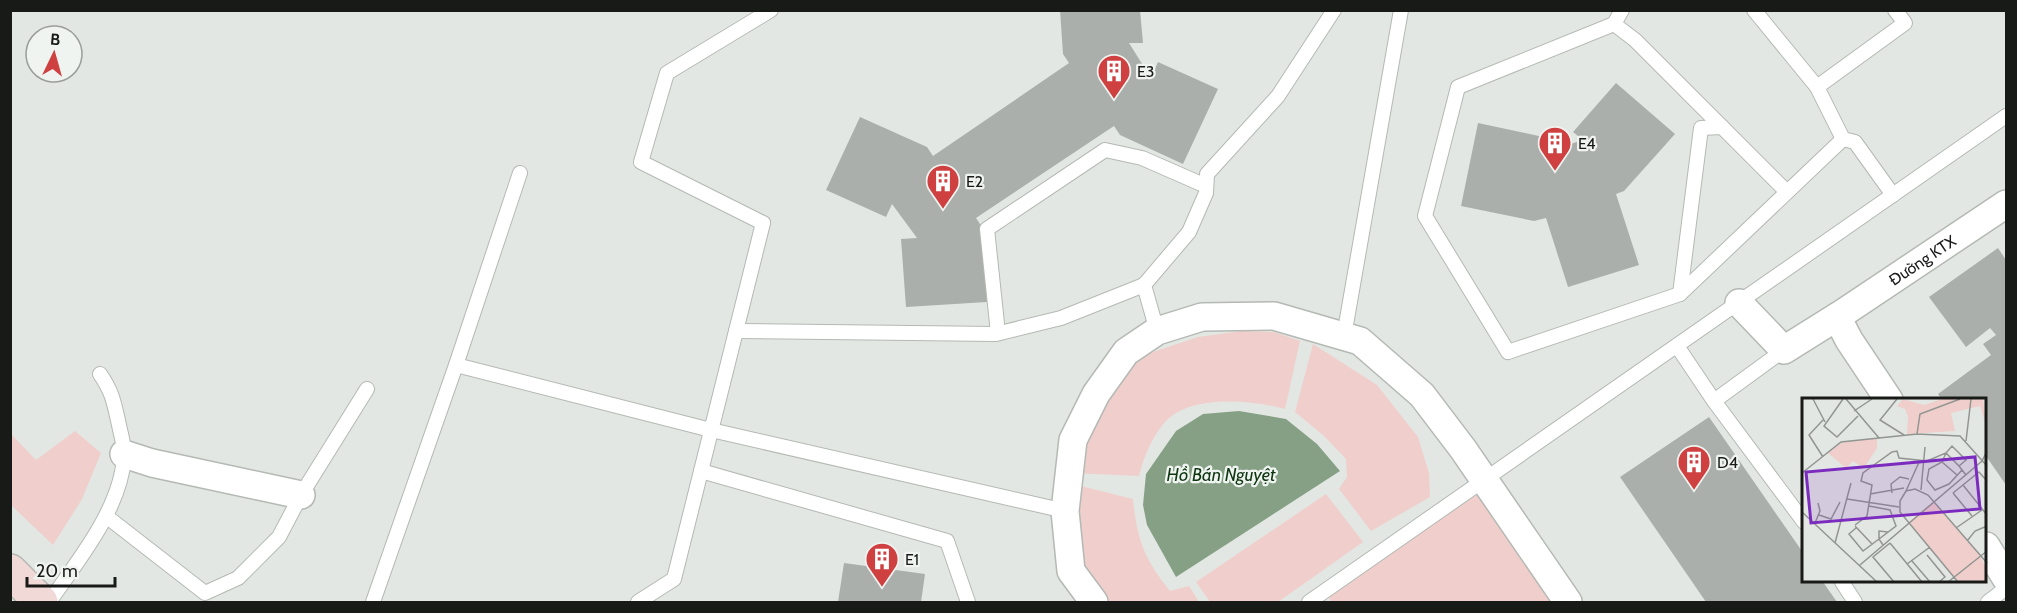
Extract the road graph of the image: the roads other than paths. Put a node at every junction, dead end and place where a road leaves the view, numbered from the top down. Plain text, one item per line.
1 (771, 10) edge
2 (1334, 10) edge
3 (1401, 10) edge
4 (1622, 10) edge
5 (1754, 10) edge
6 (1895, 10) edge
7 (1614, 24) junction
8 (1817, 87) junction
9 (2007, 116) edge
10 (1722, 127) junction
11 (1843, 139) junction
12 (520, 173) dead end
13 (1206, 186) junction
14 (1786, 191) junction
15 (1893, 195) junction
16 (2007, 204) edge
17 (1144, 285) junction
18 (1680, 294) junction
19 (1739, 303) junction
20 (1837, 316) junction
21 (736, 331) junction
22 (1157, 331) junction
23 (998, 333) junction
24 (1344, 336) junction
25 (1677, 346) junction
26 (1784, 350) junction
27 (456, 365) junction
28 (100, 374) dead end
29 (367, 389) dead end
30 (1887, 398) edge
31 (1714, 401) junction
32 (711, 430) junction
33 (124, 454) junction
34 (701, 471) junction
35 (1485, 481) junction
36 (301, 495) junction
37 (1065, 511) junction
38 (106, 516) junction
39 (1802, 519) edge
40 (1987, 548) edge
41 (10, 571) edge
42 (2007, 578) edge
43 (1843, 583) edge
44 (2007, 588) edge
45 (41, 603) edge
46 (49, 603) edge
47 (373, 603) edge
48 (638, 603) edge
49 (968, 603) edge
50 (1094, 603) edge
51 (1309, 603) edge
52 (1569, 603) edge
53 (1855, 603) edge
54 (1988, 603) edge

1 - 21 lane
2 - 13 lane
3 - 24 lane
4 - 7 lane
5 - 8 lane
6 - 8 lane
7 - 10 lane
7 - 18 lane
8 - 11 lane
9 - 15 lane
10 - 14 lane
10 - 18 lane
11 - 14 lane
11 - 15 lane
12 - 27 lane
13 - 17 lane
13 - 23 lane
14 - 18 lane
15 - 19 lane
16 - 20 street, Đường KTX
17 - 22 lane
17 - 23 lane
19 - 25 lane
19 - 26 street
20 - 26 street, Đường KTX
20 - 30 street
21 - 23 lane
21 - 32 lane
22 - 24 street
22 - 37 street
24 - 35 street
25 - 31 lane
25 - 35 lane
26 - 31 lane
27 - 32 lane
27 - 47 lane
28 - 33 lane
29 - 36 lane
31 - 39 lane
32 - 34 lane
32 - 37 lane
33 - 36 street
33 - 38 lane
34 - 48 lane
34 - 49 lane
35 - 51 lane
35 - 52 street
36 - 38 lane
37 - 50 street
38 - 46 lane
40 - 42 street
41 - 45 street
43 - 53 lane
44 - 54 lane

